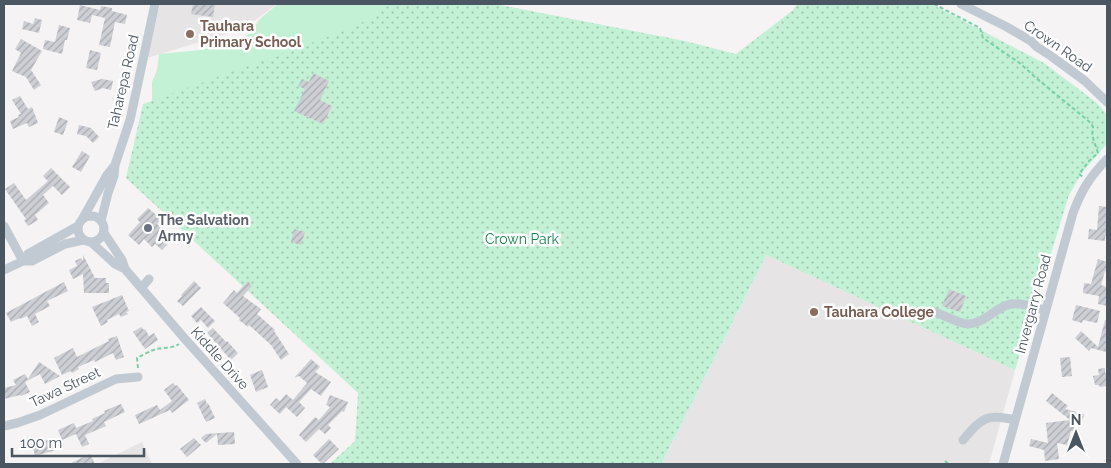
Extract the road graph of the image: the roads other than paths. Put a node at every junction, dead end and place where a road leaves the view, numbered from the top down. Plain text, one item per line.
1 (155, 4) edge
2 (961, 4) edge
3 (1107, 102) edge
4 (1107, 159) edge
5 (115, 165) junction
6 (83, 218) junction
7 (101, 221) junction
8 (4, 226) edge
9 (78, 226) junction
10 (104, 233) junction
11 (87, 241) junction
12 (23, 261) junction
13 (125, 269) junction
14 (4, 270) edge
15 (149, 279) dead end
16 (141, 288) junction
17 (1045, 310) junction
18 (935, 312) dead end
19 (138, 377) road end
20 (1016, 420) junction
21 (4, 426) edge
22 (963, 440) dead end
23 (297, 464) edge
24 (1003, 464) edge

1 - 5 street, Taharepa Road
2 - 3 street, Crown Road
4 - 17 street, Invergarry Road
5 - 6 street, Taharepa Road
5 - 7 street, Taharepa Road
6 - 7 street
6 - 9 street, Taharepa Road
7 - 10 street, Taharepa Road
8 - 12 street
9 - 11 street
9 - 12 street, Taharepa Road
10 - 11 street, Taharepa Road
10 - 13 street, Kiddle Drive
11 - 12 street, Taharepa Road
11 - 13 street, Kiddle Drive
12 - 14 street, Taharepa Road
13 - 16 street, Kiddle Drive
15 - 16 street
16 - 23 street, Kiddle Drive
17 - 18 street
17 - 20 street, Invergarry Road
19 - 21 street, Tawa Street
20 - 22 street
20 - 24 street, Invergarry Road

